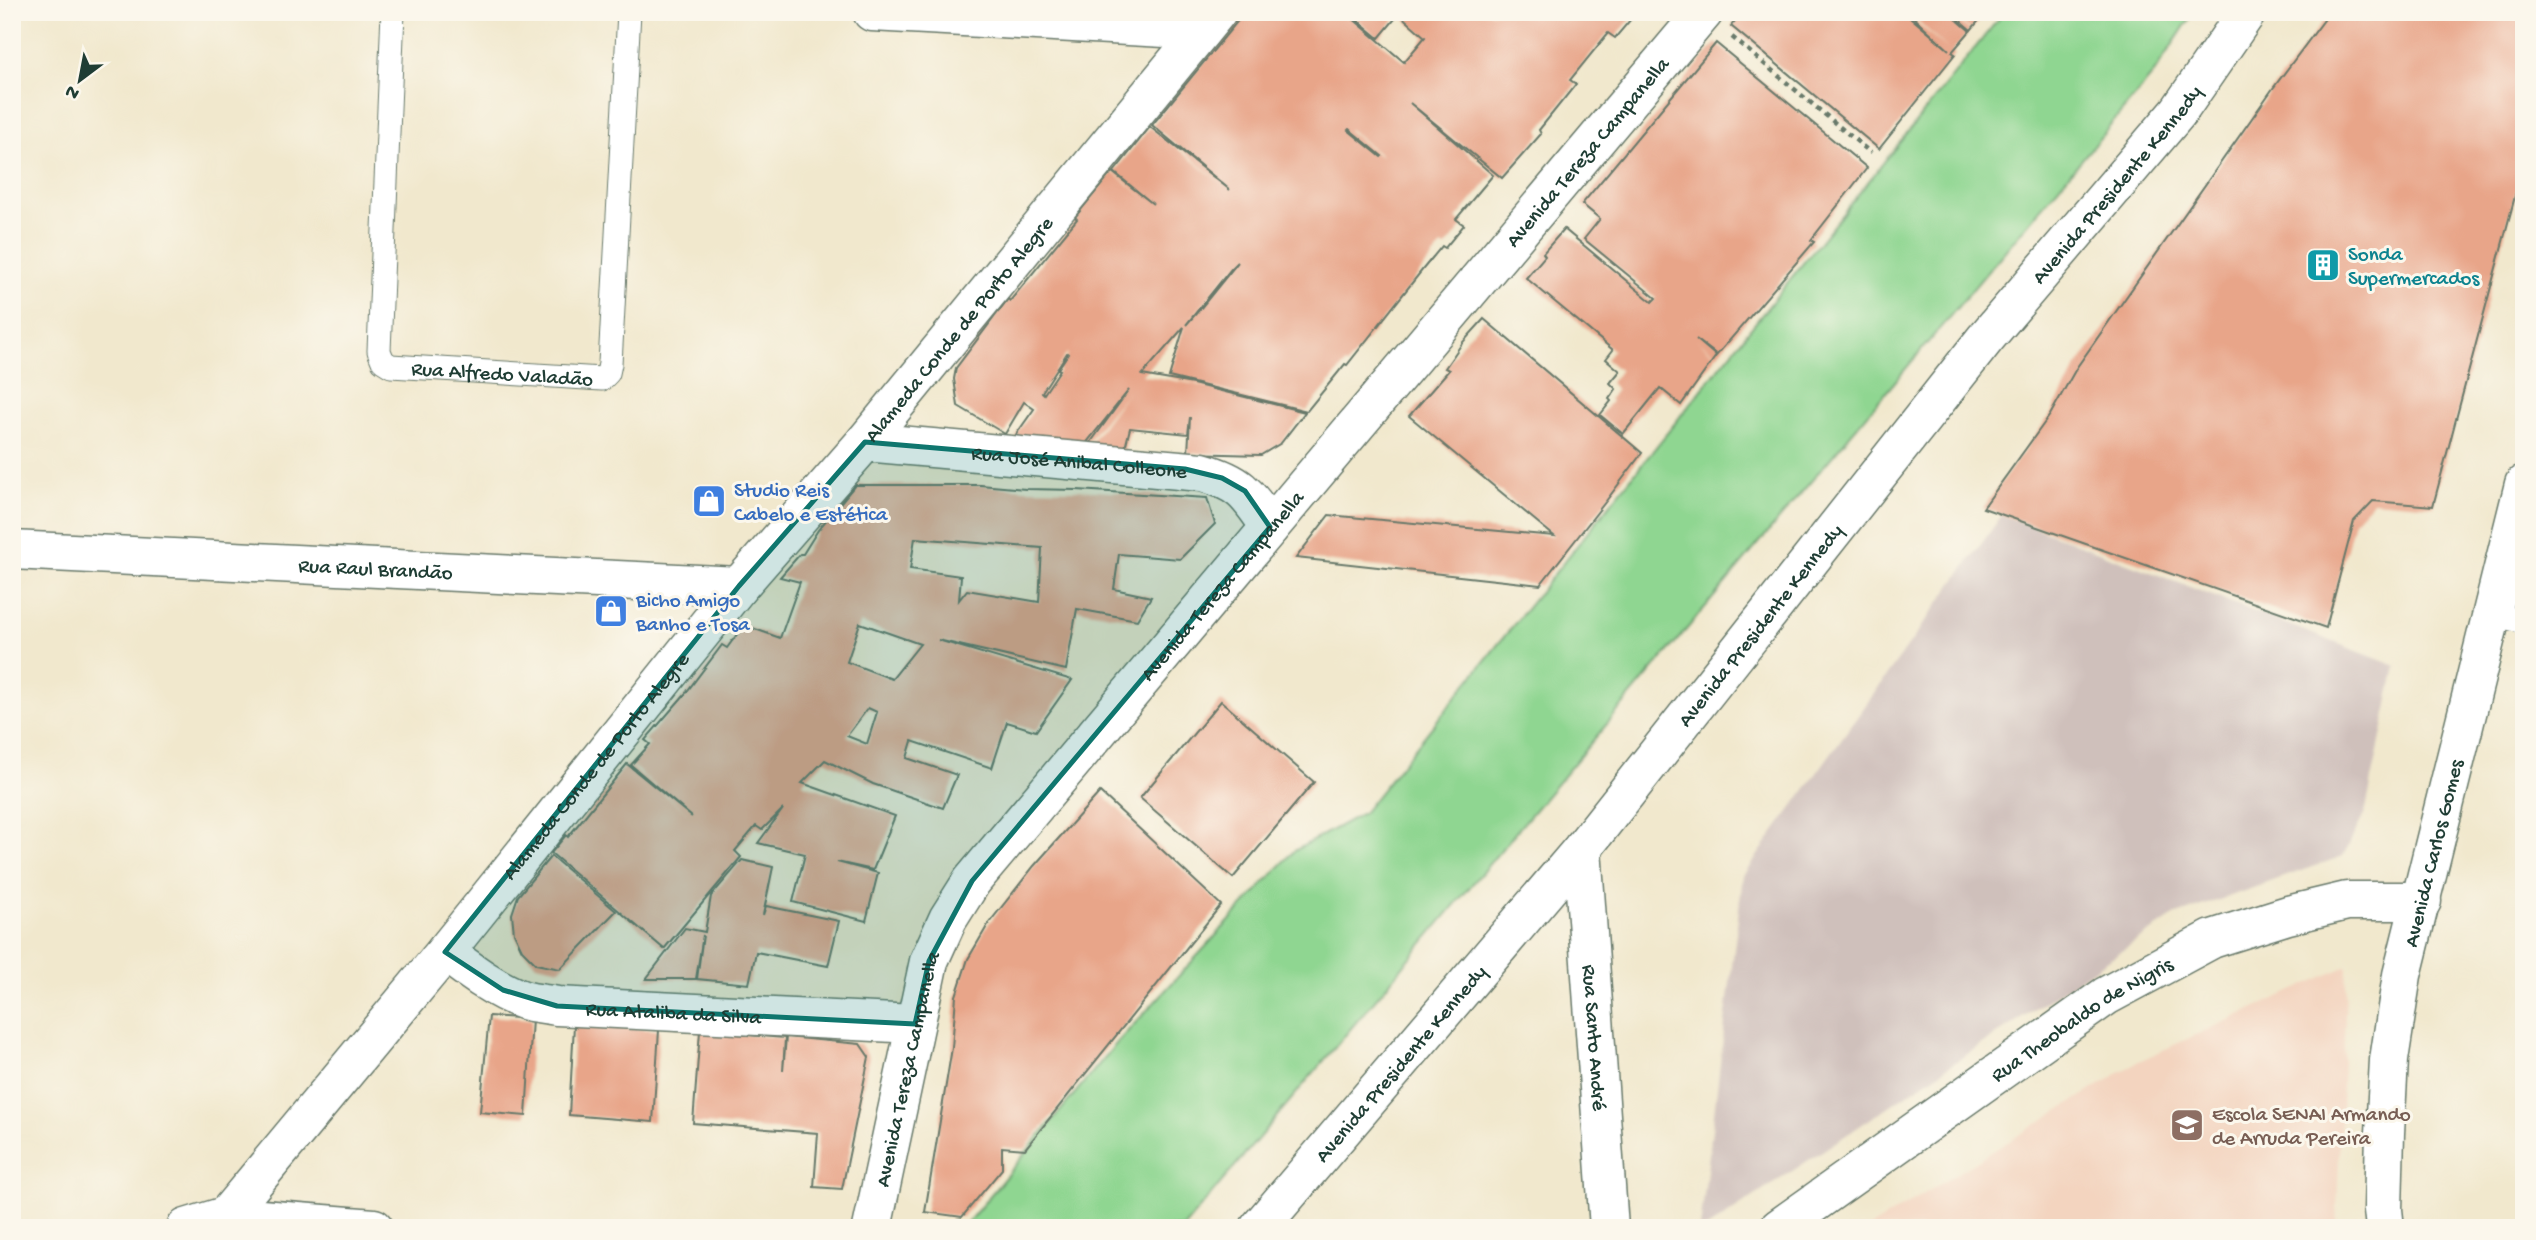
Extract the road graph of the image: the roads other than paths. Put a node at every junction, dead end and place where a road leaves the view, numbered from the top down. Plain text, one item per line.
1 (393, 12) edge
2 (629, 12) edge
3 (872, 12) edge
4 (2247, 12) edge
5 (1704, 13) edge
6 (1209, 18) edge
7 (865, 442) junction
8 (2524, 484) edge
9 (1270, 527) junction
10 (12, 550) edge
11 (739, 586) junction
12 (2508, 618) edge
13 (1582, 849) junction
14 (2422, 901) junction
15 (445, 952) junction
16 (915, 1024) junction
17 (220, 1222) edge
18 (186, 1228) edge
19 (374, 1228) edge
20 (872, 1228) edge
21 (1259, 1228) edge
22 (1609, 1228) edge
23 (1779, 1228) edge
24 (2385, 1228) edge

1 - 2 lane, Rua Alfredo Valadão
3 - 6 main road
4 - 13 main road, Avenida Presidente Kennedy
5 - 9 main road, Avenida Tereza Campanella
6 - 7 main road, Alameda Conde de Porto Alegre
7 - 9 main road, Rua José Anibal Colleone
7 - 11 main road, Alameda Conde de Porto Alegre
8 - 12 main road, Avenida Carlos Gomes
9 - 16 main road, Avenida Tereza Campanella
10 - 11 main road, Rua Raul Brandão
11 - 15 main road, Alameda Conde de Porto Alegre
12 - 14 main road, Avenida Carlos Gomes
13 - 21 main road, Avenida Presidente Kennedy
13 - 22 main road, Rua Santo André
14 - 23 main road, Rua Theobaldo de Nigris
14 - 24 main road, Avenida Carlos Gomes
15 - 16 main road, Rua Ataliba da Silva
15 - 17 main road, Alameda Conde de Porto Alegre
16 - 20 main road, Avenida Tereza Campanella
17 - 18 main road
17 - 19 main road

